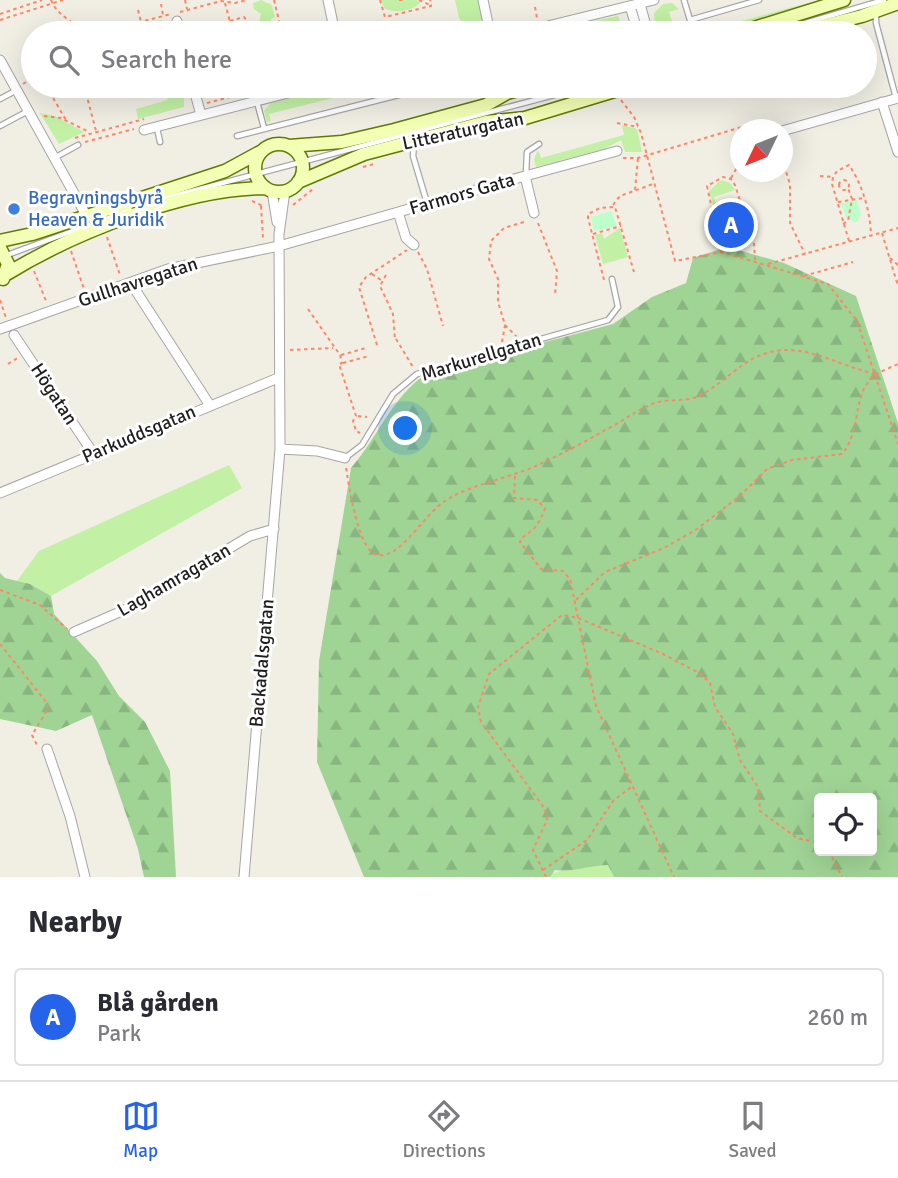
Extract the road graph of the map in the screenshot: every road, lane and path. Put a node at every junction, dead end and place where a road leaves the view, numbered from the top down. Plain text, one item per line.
1 (42, 0) edge
2 (63, 0) edge
3 (185, 0) edge
4 (209, 0) edge
5 (247, 0) edge
6 (274, 0) edge
7 (328, 0) edge
8 (380, 0) edge
9 (399, 0) edge
10 (406, 0) edge
11 (419, 0) edge
12 (430, 0) edge
13 (483, 0) edge
14 (654, 0) edge
15 (684, 0) edge
16 (760, 0) edge
17 (844, 0) edge
18 (223, 1) edge
19 (51, 2) edge
20 (898, 3) edge
21 (210, 4) junction
22 (636, 4) edge
23 (161, 5) dead end
24 (431, 6) junction
25 (880, 6) edge
26 (535, 7) dead end
27 (138, 10) dead end
28 (187, 10) junction
29 (0, 14) edge
30 (164, 16) junction
31 (385, 17) junction
32 (67, 19) joint
33 (537, 19) dead end
34 (0, 20) edge
35 (71, 21) edge
36 (141, 21) edge
37 (145, 21) edge
38 (230, 21) joint
39 (247, 21) edge
40 (279, 21) edge
41 (332, 21) edge
42 (384, 21) edge
43 (487, 21) edge
44 (577, 21) edge
45 (643, 21) edge
46 (777, 21) edge
47 (819, 21) edge
48 (832, 21) edge
49 (882, 46) junction
50 (891, 50) dead end
51 (0, 60) edge
52 (17, 90) junction
53 (21, 97) edge
54 (22, 98) edge
55 (53, 98) edge
56 (87, 98) edge
57 (196, 98) edge
58 (269, 98) edge
59 (382, 98) edge
60 (498, 98) edge
61 (543, 98) edge
62 (591, 98) edge
63 (897, 98) edge
64 (0, 99) edge
65 (621, 99) dead end
66 (257, 101) junction
67 (882, 102) junction
68 (29, 111) junction
69 (201, 115) junction
70 (35, 121) junction
71 (66, 121) junction
72 (617, 123) dead end
73 (0, 127) edge
74 (156, 127) junction
75 (264, 128) junction
76 (639, 128) junction
77 (793, 128) edge
78 (144, 130) joint
79 (96, 131) dead end
80 (730, 131) edge
81 (88, 132) dead end
82 (237, 136) dead end
83 (417, 140) junction
84 (160, 142) dead end
85 (538, 144) dead end
86 (78, 145) joint
87 (289, 146) junction
88 (617, 151) joint
89 (260, 152) junction
90 (898, 152) edge
91 (646, 156) junction
92 (56, 157) junction
93 (638, 158) junction
94 (302, 162) junction
95 (256, 173) junction
96 (425, 173) dead end
97 (419, 175) junction
98 (525, 176) junction
99 (820, 176) dead end
100 (832, 178) junction
101 (730, 179) edge
102 (298, 182) junction
103 (732, 182) edge
104 (789, 182) edge
105 (654, 183) junction
106 (840, 183) junction
107 (848, 188) junction
108 (274, 190) junction
109 (635, 191) junction
110 (864, 198) junction
111 (852, 199) junction
112 (740, 201) junction
113 (836, 202) junction
114 (427, 204) junction
115 (260, 205) dead end
116 (612, 206) junction
117 (712, 211) junction
118 (398, 212) junction
119 (86, 215) junction
120 (535, 218) junction
121 (843, 225) junction
122 (621, 226) junction
123 (898, 228) edge
124 (882, 232) junction
125 (118, 233) dead end
126 (592, 234) junction
127 (871, 235) junction
128 (0, 242) edge
129 (849, 242) junction
130 (414, 245) joint
131 (279, 246) junction
132 (263, 248) junction
133 (722, 253) junction
134 (2, 254) edge
135 (61, 254) dead end
136 (806, 254) junction
137 (889, 257) junction
138 (421, 258) dead end
139 (898, 258) edge
140 (756, 262) junction
141 (853, 262) dead end
142 (895, 262) junction
143 (766, 264) junction
144 (898, 265) edge
145 (634, 272) dead end
146 (372, 274) junction
147 (387, 275) dead end
148 (804, 276) junction
149 (3, 279) edge
150 (612, 279) dead end
151 (382, 281) junction
152 (605, 281) dead end
153 (123, 285) junction
154 (898, 286) edge
155 (136, 291) dead end
156 (555, 295) dead end
157 (88, 298) junction
158 (0, 300) edge
159 (307, 309) dead end
160 (505, 325) junction
161 (443, 326) dead end
162 (8, 330) edge
163 (529, 342) junction
164 (377, 345) dead end
165 (334, 348) junction
166 (366, 348) dead end
167 (279, 349) junction
168 (498, 351) junction
169 (340, 355) junction
170 (21, 356) dead end
171 (369, 356) dead end
172 (342, 363) junction
173 (8, 364) dead end
174 (898, 364) edge
175 (417, 374) junction
176 (876, 374) junction
177 (278, 378) junction
178 (209, 404) junction
179 (356, 416) junction
180 (367, 416) dead end
181 (360, 433) dead end
182 (898, 444) edge
183 (280, 449) junction
184 (93, 453) junction
185 (345, 458) junction
186 (514, 475) junction
187 (0, 493) edge
188 (274, 529) junction
189 (0, 590) edge
190 (576, 600) junction
191 (578, 618) junction
192 (74, 632) joint
193 (0, 644) edge
194 (47, 749) joint
195 (632, 786) junction
196 (814, 842) edge
197 (832, 856) edge
198 (543, 870) junction
199 (85, 877) edge
200 (244, 877) edge
201 (546, 877) edge
202 (674, 877) edge
203 (842, 877) edge

1 - 29 path
2 - 19 path
3 - 28 path
4 - 21 path
5 - 18 path
6 - 40 path
7 - 41 street
8 - 31 path
9 - 10 path
11 - 24 path
12 - 24 path
13 - 43 street
14 - 22 street
15 - 16 lane
17 - 46 street
18 - 21 path
18 - 38 path
19 - 32 path
19 - 34 path
20 - 25 street
21 - 28 path
22 - 44 street
22 - 45 street
23 - 30 path
24 - 31 path
25 - 47 lane
25 - 48 street
25 - 49 lane
26 - 33 path
27 - 36 path
28 - 30 path
30 - 37 path
31 - 42 path
32 - 35 path
38 - 39 path
49 - 50 lane
49 - 63 lane
51 - 52 street
52 - 53 street
52 - 64 lane
54 - 68 street
55 - 71 path
56 - 79 path
57 - 69 street
58 - 66 street
59 - 75 lane
60 - 87 street, Litteraturgatan
61 - 94 lane
62 - 83 street, Litteraturgatan
63 - 67 street
65 - 76 path
66 - 69 street
66 - 75 lane
67 - 77 street
67 - 90 street
68 - 70 street
68 - 73 lane
69 - 74 street
70 - 71 path
70 - 92 street
71 - 81 path
72 - 76 path
74 - 78 street
74 - 84 lane
75 - 82 lane
76 - 91 path
78 - 86 path
80 - 91 path
83 - 97 lane
83 - 102 street, Litteraturgatan
85 - 98 lane
86 - 92 lane
87 - 89 street, Litteraturgatan
87 - 94 street
88 - 93 path
88 - 98 street, Farmors Gata
89 - 95 street
89 - 119 street, Litteraturgatan
91 - 93 path
91 - 105 path
92 - 119 street
93 - 109 path
94 - 95 lane
94 - 102 street
95 - 108 street
95 - 134 lane
96 - 97 lane
97 - 114 lane
98 - 114 street, Farmors Gata
98 - 120 street, Farmors Gata
99 - 100 path
100 - 106 path
100 - 110 path
100 - 113 path
101 - 117 path
102 - 108 street, Litteraturgatan
103 - 112 path
104 - 136 path
105 - 109 path
105 - 133 path
106 - 107 path
106 - 107 path
107 - 111 path
108 - 131 street, Backadalsgatan
108 - 149 street, Litteraturgatan
109 - 116 path
110 - 111 path
110 - 127 path
111 - 113 path
111 - 121 path
112 - 117 path
112 - 140 path
113 - 121 path
114 - 118 street, Farmors Gata
115 - 132 path
116 - 122 path
116 - 126 path
117 - 133 path
118 - 130 street, Farmors Gata
118 - 131 street, Farmors Gata
119 - 128 street, Litteraturgatan
120 - 156 path
120 - 160 path
121 - 129 path
122 - 126 path
122 - 145 path
123 - 124 path
124 - 127 path
124 - 137 path
125 - 153 path
126 - 152 path
127 - 129 path
129 - 136 path
130 - 146 path
131 - 132 street, Gullhavregatan
131 - 167 street, Backadalsgatan
132 - 153 street, Gullhavregatan
133 - 140 path
134 - 149 street, Litteraturgatan
135 - 157 path
136 - 143 path
137 - 142 path
137 - 154 path
138 - 161 path
139 - 142 path
140 - 143 path
141 - 148 path
142 - 144 path
143 - 148 path
146 - 151 path
146 - 164 path
147 - 151 path
148 - 176 path
150 - 163 lane, Markurellgatan
151 - 175 path
153 - 157 street, Gullhavregatan
155 - 178 street
157 - 162 street, Gullhavregatan
158 - 162 path
159 - 165 path
160 - 163 path
160 - 168 path
162 - 184 street, Högatan
163 - 168 lane, Markurellgatan
165 - 167 path
165 - 169 path
166 - 169 path
167 - 177 street, Backadalsgatan
168 - 175 lane, Markurellgatan
169 - 172 path
170 - 173 path
171 - 172 path
172 - 179 path
174 - 176 path
175 - 185 lane, Markurellgatan
176 - 182 path
176 - 186 path
176 - 190 path
177 - 178 street, Parkuddsgatan
177 - 183 street, Backadalsgatan
178 - 184 street, Parkuddsgatan
179 - 180 path
179 - 181 path
183 - 185 street
183 - 188 street, Backadalsgatan
184 - 187 street, Parkuddsgatan
185 - 186 path
186 - 190 path
188 - 192 street, Laghamragatan
188 - 200 street, Backadalsgatan
189 - 192 path
190 - 191 path
191 - 195 path
191 - 196 path
191 - 198 path
193 - 194 path
194 - 199 street
195 - 198 path
195 - 202 path
197 - 203 path
198 - 201 path

